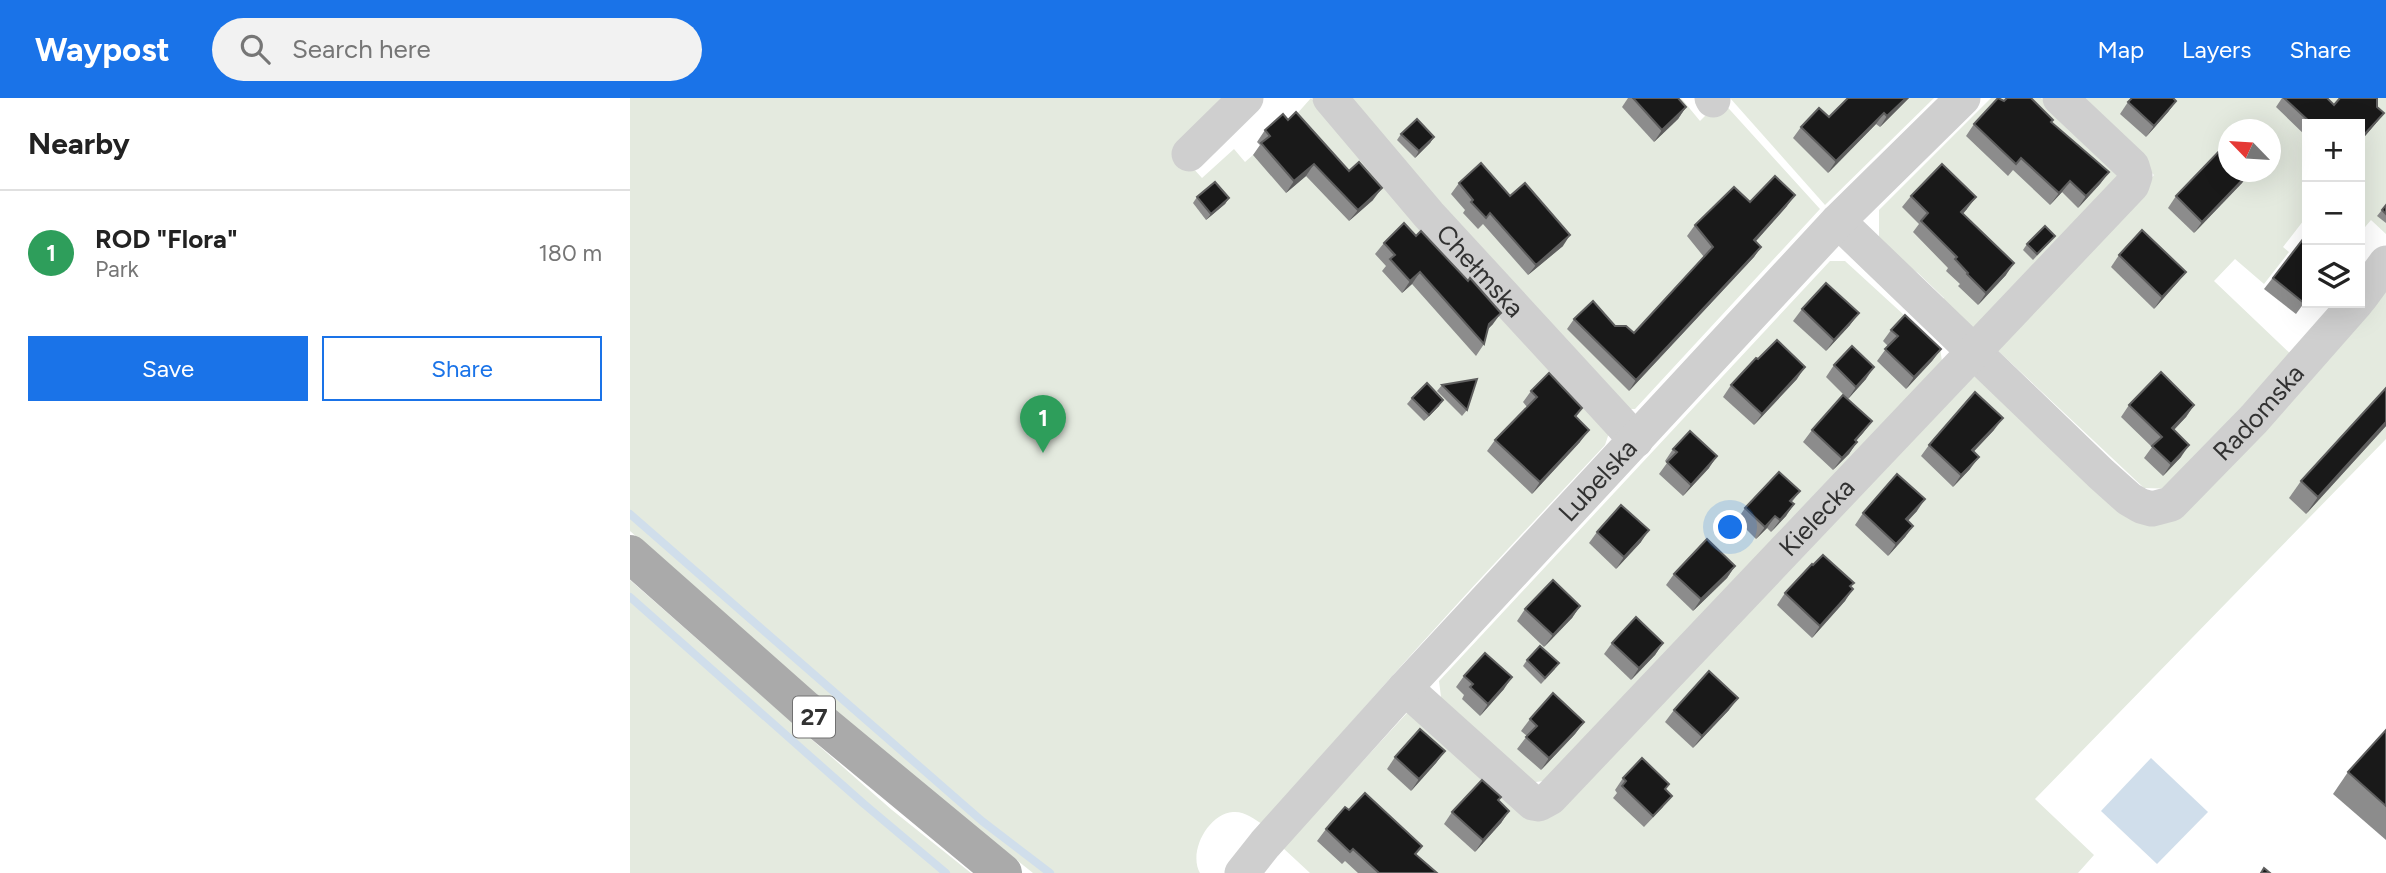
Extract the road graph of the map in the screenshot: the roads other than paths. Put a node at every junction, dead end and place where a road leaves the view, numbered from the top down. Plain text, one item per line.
1 (1246, 98) edge
2 (1330, 98) edge
3 (1963, 98) edge
4 (2060, 98) edge
5 (1189, 154) dead end
6 (1838, 221) junction
7 (2386, 264) edge
8 (2365, 291) edge
9 (2352, 308) edge
10 (1973, 351) junction
11 (1636, 440) junction
12 (630, 554) edge
13 (1405, 688) junction
14 (1003, 873) edge
15 (1242, 873) edge

1 - 5 street
2 - 11 street, Chełmska
3 - 6 street, Lubelska
4 - 10 street, Kielecka
6 - 10 street
6 - 11 street, Lubelska
7 - 8 street
9 - 10 street, Radomska
10 - 13 street, Kielecka
11 - 13 street, Lubelska
12 - 14 main road, 27
13 - 15 street, Lubelska

